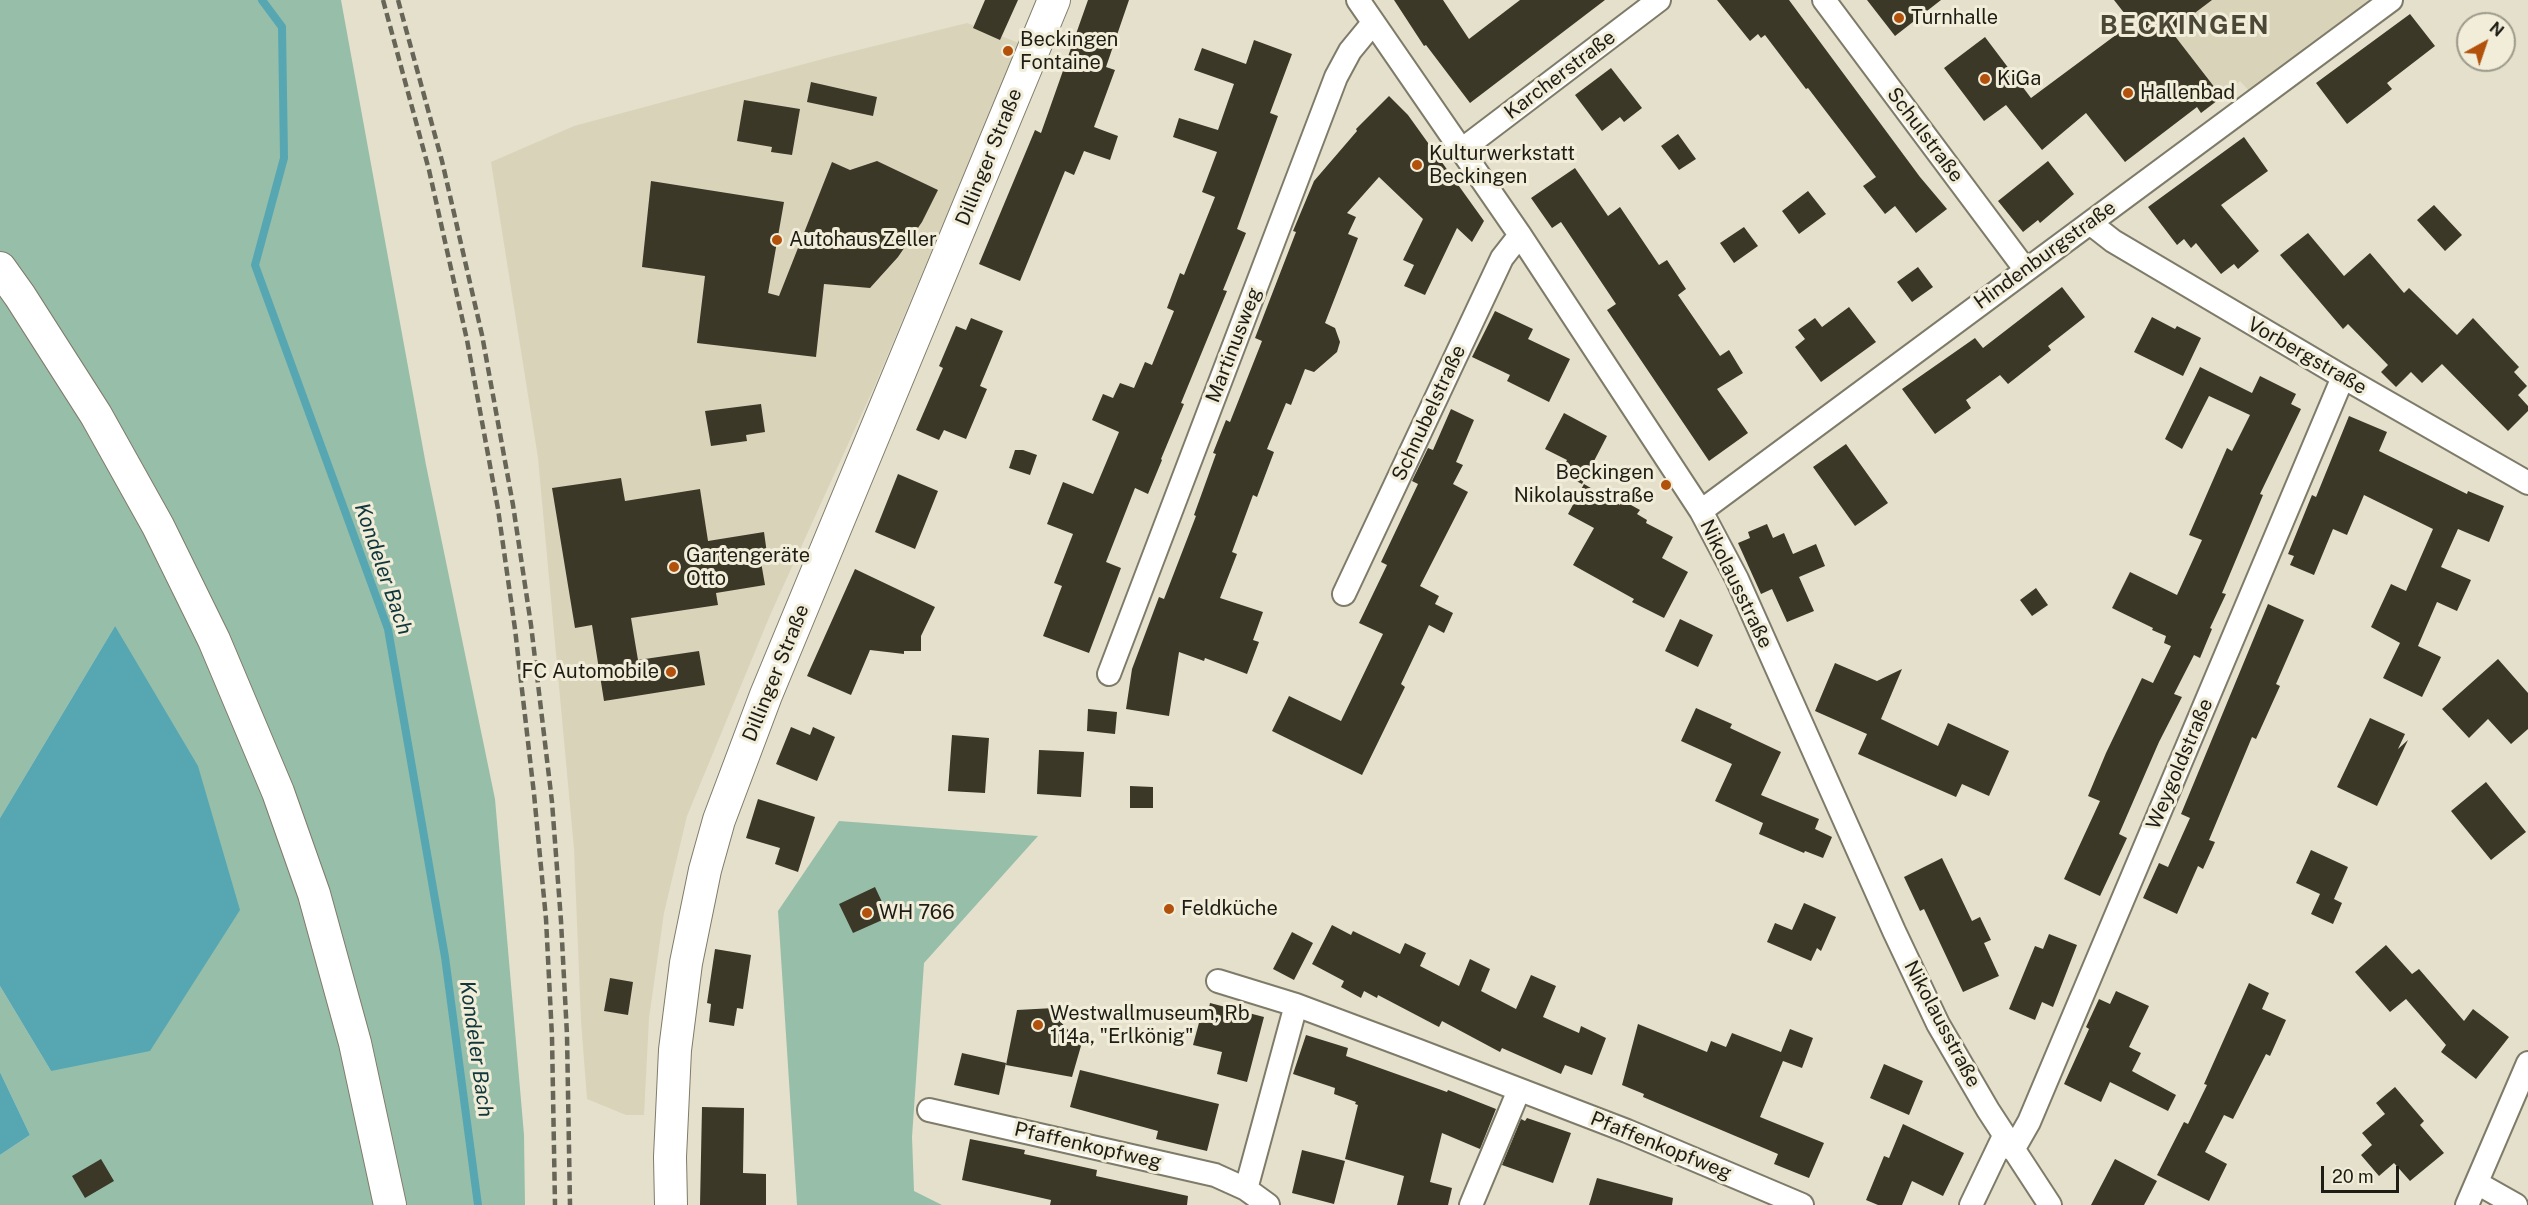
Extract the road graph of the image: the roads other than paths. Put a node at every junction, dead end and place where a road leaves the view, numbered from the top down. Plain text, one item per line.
1 (1054, 0) edge
2 (1358, 0) edge
3 (1659, 0) edge
4 (1824, 0) edge
5 (2391, 0) edge
6 (1373, 23) junction
7 (1460, 151) junction
8 (2090, 223) junction
9 (1520, 235) junction
10 (0, 268) edge
11 (2025, 269) junction
12 (2343, 377) junction
13 (2528, 483) edge
14 (1701, 511) junction
15 (1344, 594) dead end
16 (1109, 674) dead end
17 (1218, 981) dead end
18 (1296, 1005) junction
19 (2528, 1063) edge
20 (1519, 1090) junction
21 (929, 1110) dead end
22 (2009, 1143) junction
23 (2477, 1184) junction
24 (1246, 1189) junction
25 (390, 1205) edge
26 (671, 1205) edge
27 (1268, 1205) edge
28 (1472, 1205) edge
29 (1802, 1205) edge
30 (1971, 1205) edge
31 (2050, 1205) edge
32 (2468, 1205) edge
33 (2516, 1205) edge

1 - 26 street, Dillinger Straße
2 - 6 street, Nikolausstraße
3 - 7 street, Karcherstraße
4 - 11 street, Schulstraße
5 - 8 street, Hindenburgstraße
6 - 7 street, Nikolausstraße
6 - 16 street, Martinusweg
7 - 9 street, Nikolausstraße
8 - 11 street, Hindenburgstraße
8 - 12 street, Vorbergstraße
9 - 14 street, Nikolausstraße
9 - 15 street, Schnubelstraße
10 - 25 street
11 - 14 street, Hindenburgstraße
12 - 13 street, Vorbergstraße
12 - 22 street, Weygoldstraße
14 - 22 street, Nikolausstraße
17 - 18 street, Pfaffenkopfweg
18 - 20 street, Pfaffenkopfweg
18 - 24 street
19 - 23 street
20 - 28 street
20 - 29 street, Pfaffenkopfweg
21 - 24 street, Pfaffenkopfweg
22 - 30 street, Weygoldstraße
22 - 31 street, Nikolausstraße
23 - 32 street
23 - 33 street
24 - 27 street, Pfaffenkopfweg

